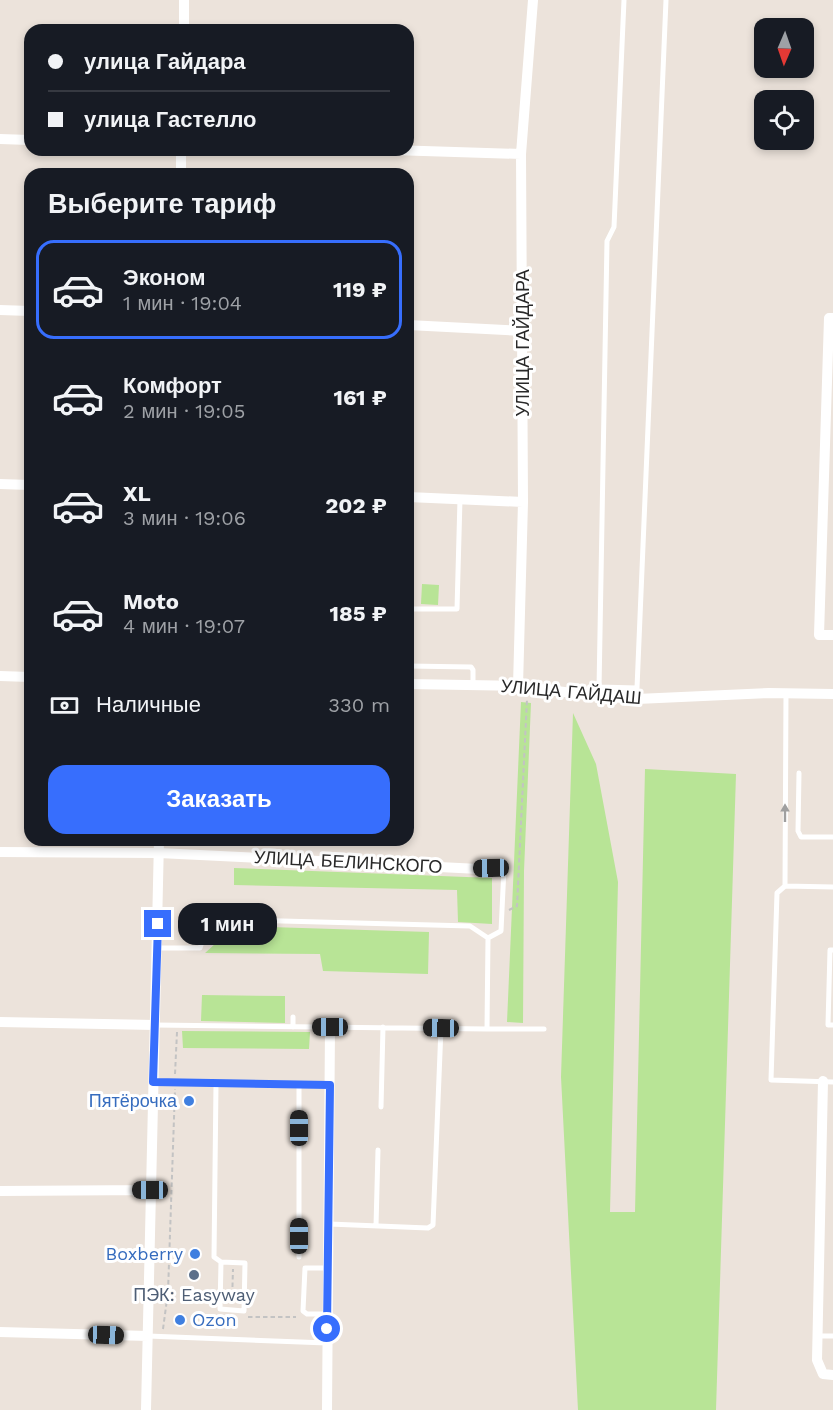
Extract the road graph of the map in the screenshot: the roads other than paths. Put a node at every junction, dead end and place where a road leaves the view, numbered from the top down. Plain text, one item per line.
1 (184, 0) edge
2 (533, 0) edge
3 (624, 0) edge
4 (666, 0) edge
5 (184, 24) edge
6 (0, 139) edge
7 (24, 140) edge
8 (414, 151) edge
9 (521, 154) junction
10 (0, 310) edge
11 (24, 311) edge
12 (833, 318) edge
13 (414, 325) edge
14 (523, 331) junction
15 (0, 484) edge
16 (24, 485) edge
17 (414, 497) edge
18 (460, 499) junction
19 (523, 502) junction
20 (414, 609) edge
21 (833, 635) edge
22 (414, 666) edge
23 (0, 676) edge
24 (24, 677) edge
25 (414, 684) edge
26 (473, 685) junction
27 (523, 687) junction
28 (599, 692) junction
29 (786, 693) junction
30 (833, 694) edge
31 (799, 773) dead end
32 (833, 837) edge
33 (159, 846) edge
34 (0, 852) edge
35 (159, 854) junction
36 (479, 869) joint
37 (785, 886) junction
38 (833, 887) edge
39 (488, 938) junction
40 (157, 948) junction
41 (833, 950) edge
42 (192, 1017) dead end
43 (293, 1017) dead end
44 (0, 1022) edge
45 (155, 1025) junction
46 (833, 1025) edge
47 (192, 1026) junction
48 (293, 1027) junction
49 (330, 1027) junction
50 (383, 1028) junction
51 (441, 1028) junction
52 (487, 1029) junction
53 (544, 1029) dead end
54 (153, 1082) junction
55 (216, 1084) junction
56 (299, 1085) junction
57 (330, 1085) junction
58 (828, 1086) edge
59 (381, 1107) dead end
60 (378, 1150) dead end
61 (150, 1190) junction
62 (0, 1191) edge
63 (328, 1224) junction
64 (376, 1226) junction
65 (298, 1257) dead end
66 (221, 1262) junction
67 (328, 1268) junction
68 (328, 1314) junction
69 (0, 1332) edge
70 (148, 1336) junction
71 (817, 1336) junction
72 (833, 1336) edge
73 (327, 1343) junction
74 (833, 1375) edge
75 (146, 1410) edge
76 (327, 1410) edge

1 - 5 street
2 - 9 street, УЛИЦА ГАЙДАРА
3 - 28 lane
4 - 28 lane
6 - 7 street
8 - 9 street
9 - 14 street, УЛИЦА ГАЙДАРА
10 - 11 street
12 - 21 street
13 - 14 street
14 - 19 street, УЛИЦА ГАЙДАРА
15 - 16 street
17 - 18 street
18 - 19 street
18 - 20 lane
19 - 27 street, УЛИЦА ГАЙДАРА
22 - 26 lane
23 - 24 street
25 - 26 street, УЛИЦА ГАЙДАШ
26 - 27 street, УЛИЦА ГАЙДАШ
27 - 28 street, УЛИЦА ГАЙДАШ
28 - 29 street, УЛИЦА ГАЙДАШ
29 - 30 street, УЛИЦА ГАЙДАШ
37 -> 29 lane
31 - 32 lane
33 - 35 street
34 - 35 street, УЛИЦА БЕЛИНСКОГО
35 - 36 street, УЛИЦА БЕЛИНСКОГО
35 - 40 street
36 - 39 lane
37 - 38 lane
37 - 58 lane
39 - 40 lane
39 - 52 lane
40 - 45 street
41 - 46 lane
42 - 47 lane
43 - 48 lane
44 - 45 street
45 - 47 lane
45 - 54 street
47 - 48 lane
48 - 49 lane
49 - 50 lane
49 - 57 street
50 - 51 lane
50 - 59 lane
51 - 52 lane
51 - 64 lane
52 - 53 lane
54 - 55 lane
54 - 61 street
55 - 56 lane
55 - 66 lane
56 - 57 lane
56 - 65 lane
57 - 63 street
58 - 71 street
60 - 64 lane
61 - 62 street
61 - 70 street
63 - 64 lane
63 - 67 street
66 - 66 lane
67 - 68 street
67 - 68 lane
68 - 73 street
69 - 70 street
70 - 73 lane
70 - 75 street
71 - 72 lane
71 - 74 street
73 - 76 street

